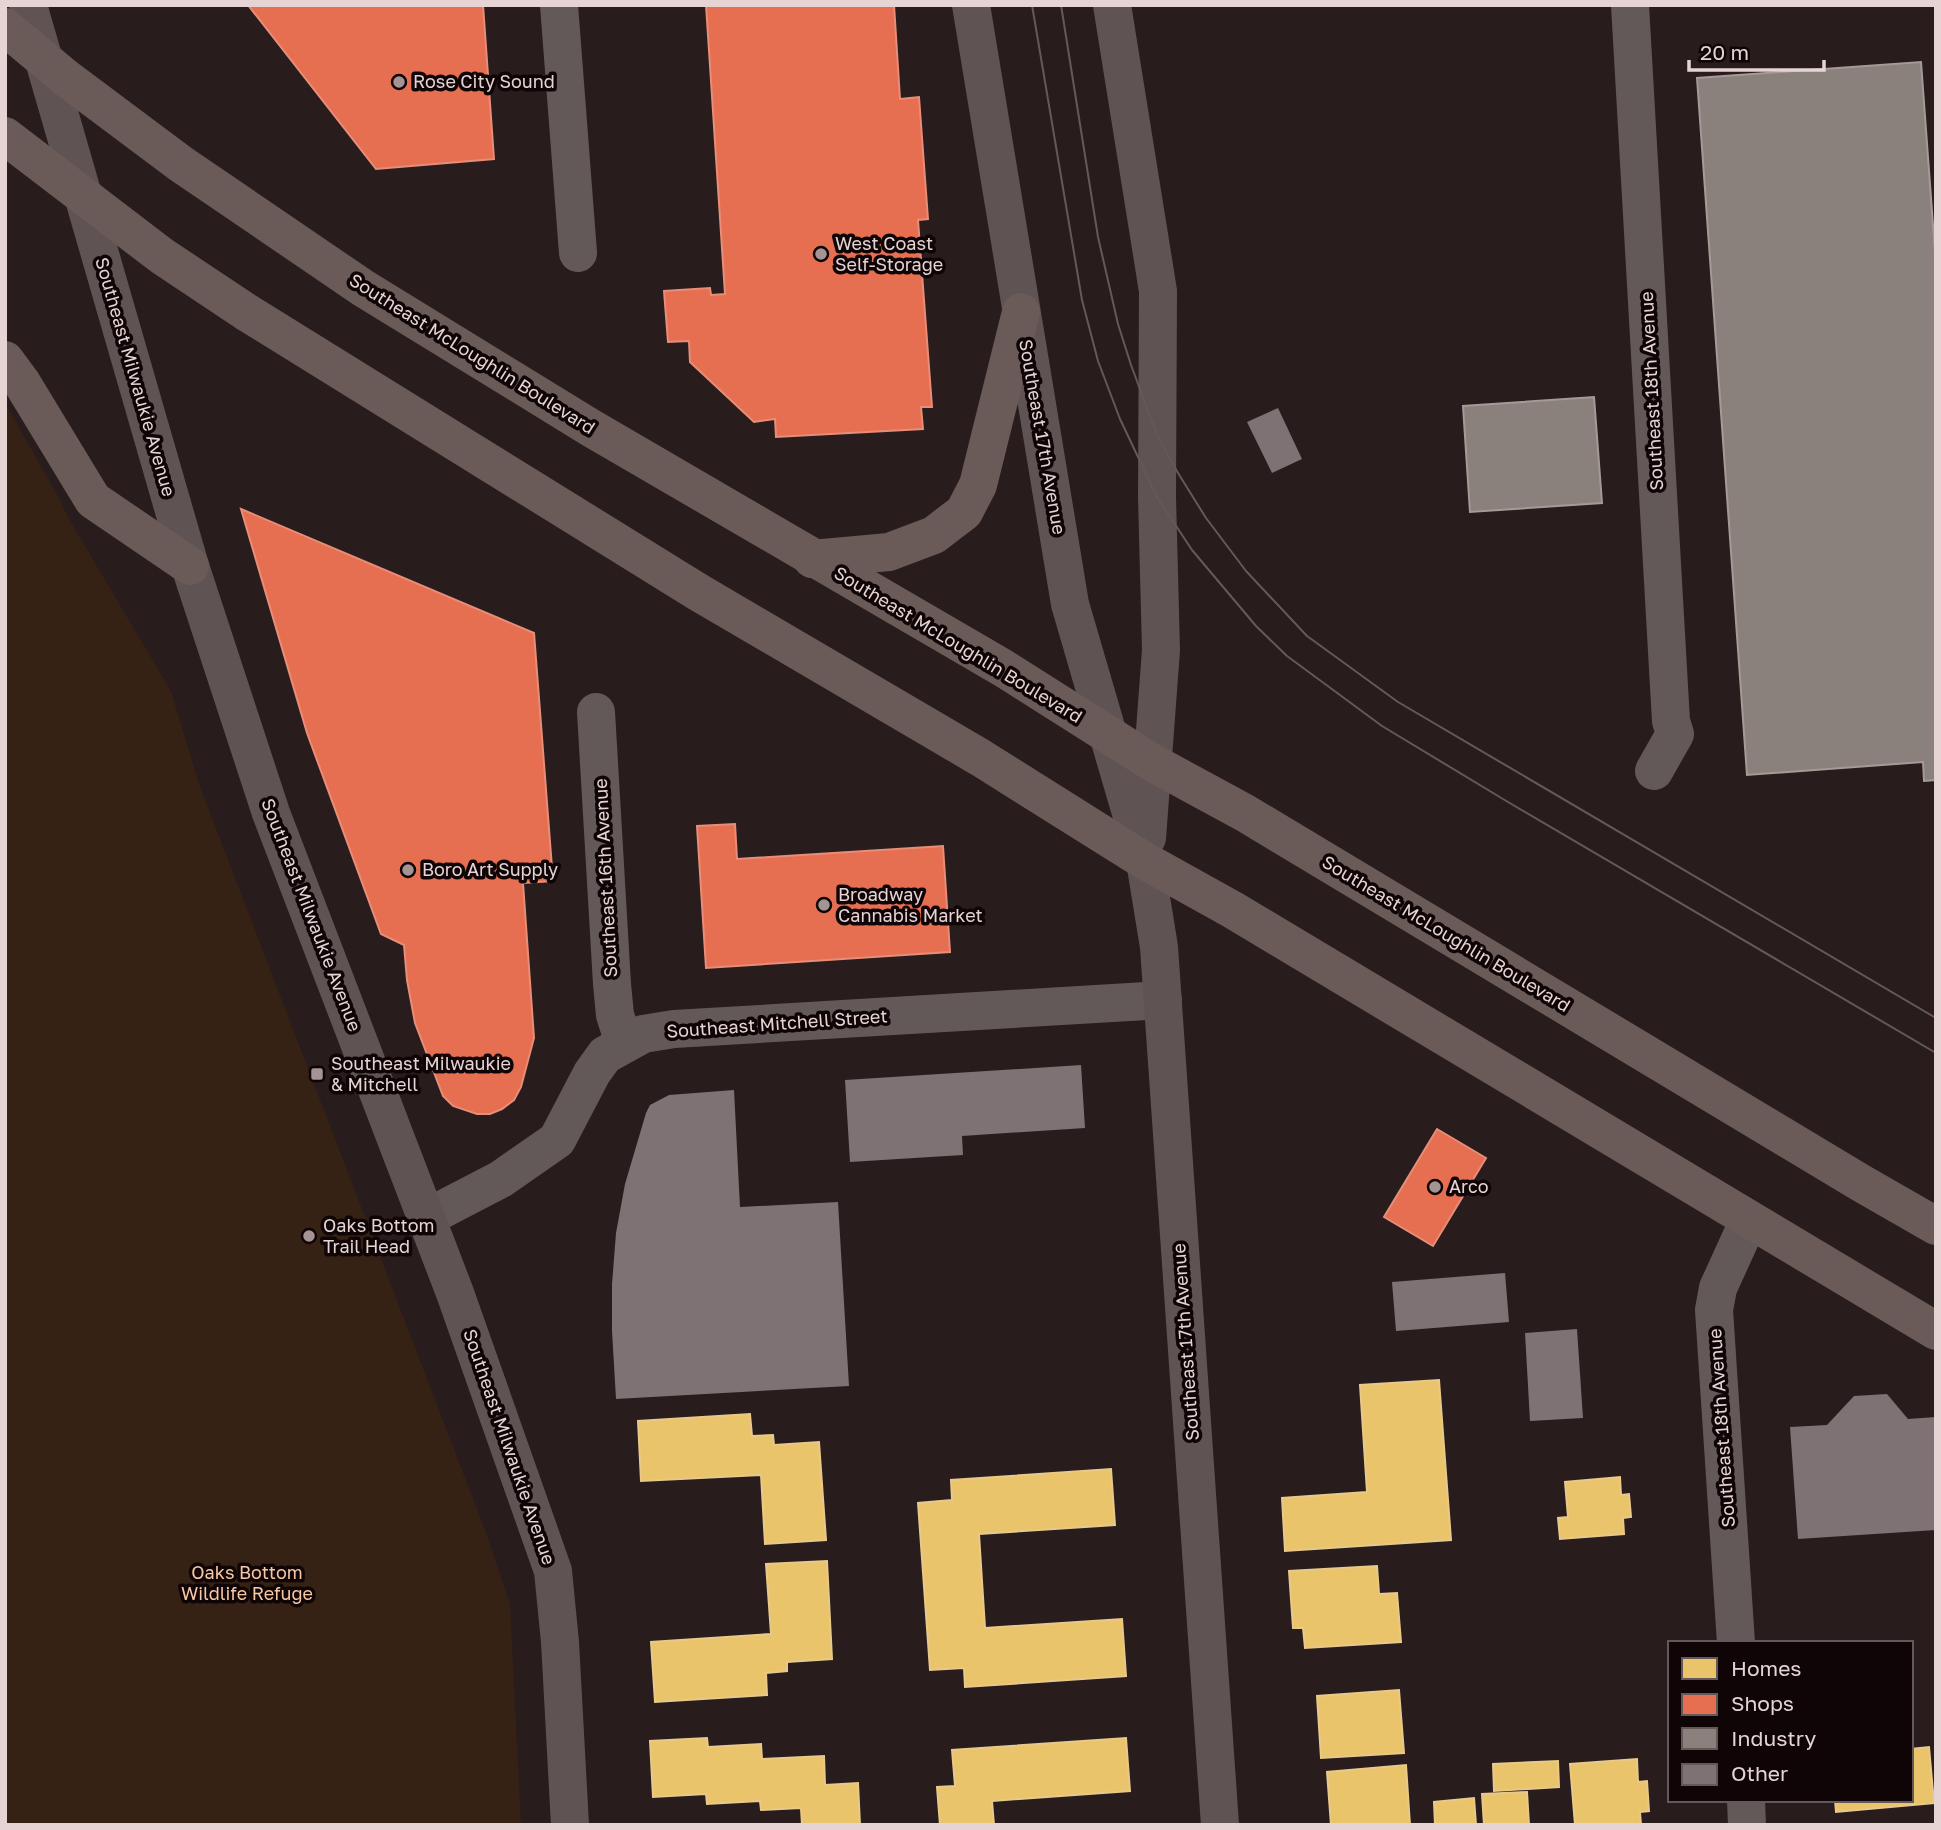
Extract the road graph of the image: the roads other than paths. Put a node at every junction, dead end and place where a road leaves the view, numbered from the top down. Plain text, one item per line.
1 (28, 5) edge
2 (559, 5) edge
3 (971, 5) edge
4 (1112, 5) edge
5 (1630, 5) edge
6 (5, 27) edge
7 (5, 136) edge
8 (579, 253) dead end
9 (1021, 312) junction
10 (5, 360) edge
11 (812, 559) junction
12 (190, 566) junction
13 (596, 712) dead end
14 (1109, 736) junction
15 (1153, 763) junction
16 (1654, 771) dead end
17 (1145, 861) junction
18 (1163, 1000) junction
19 (624, 1042) junction
20 (426, 1218) junction
21 (1749, 1220) junction
22 (1936, 1226) edge
23 (1936, 1331) edge
24 (1737, 1641) edge
25 (1746, 1802) edge
26 (570, 1825) edge
27 (1220, 1825) edge
28 (1747, 1825) edge

1 - 12 street, Southeast Milwaukie Avenue
2 - 8 street
3 - 9 street, Southeast 17th Avenue
4 - 15 street, Southeast 17th Avenue
5 - 16 street, Southeast 18th Avenue
6 - 11 highway, Southeast McLoughlin Boulevard
7 - 17 highway
9 - 11 highway
9 - 14 street, Southeast 17th Avenue
10 - 12 highway
11 - 14 highway, Southeast McLoughlin Boulevard
12 - 20 street, Southeast Milwaukie Avenue
13 - 19 street, Southeast 16th Avenue
14 - 15 highway, Southeast McLoughlin Boulevard
14 - 17 street, Southeast 17th Avenue
15 - 17 street, Southeast 17th Avenue
15 - 22 highway, Southeast McLoughlin Boulevard
17 - 18 street, Southeast 17th Avenue
17 - 21 highway
18 - 19 street, Southeast Mitchell Street
18 - 27 street, Southeast 17th Avenue
19 - 20 street, Southeast Mitchell Street
20 - 26 street, Southeast Milwaukie Avenue
21 - 23 highway
21 - 24 street, Southeast 18th Avenue
25 - 28 street

